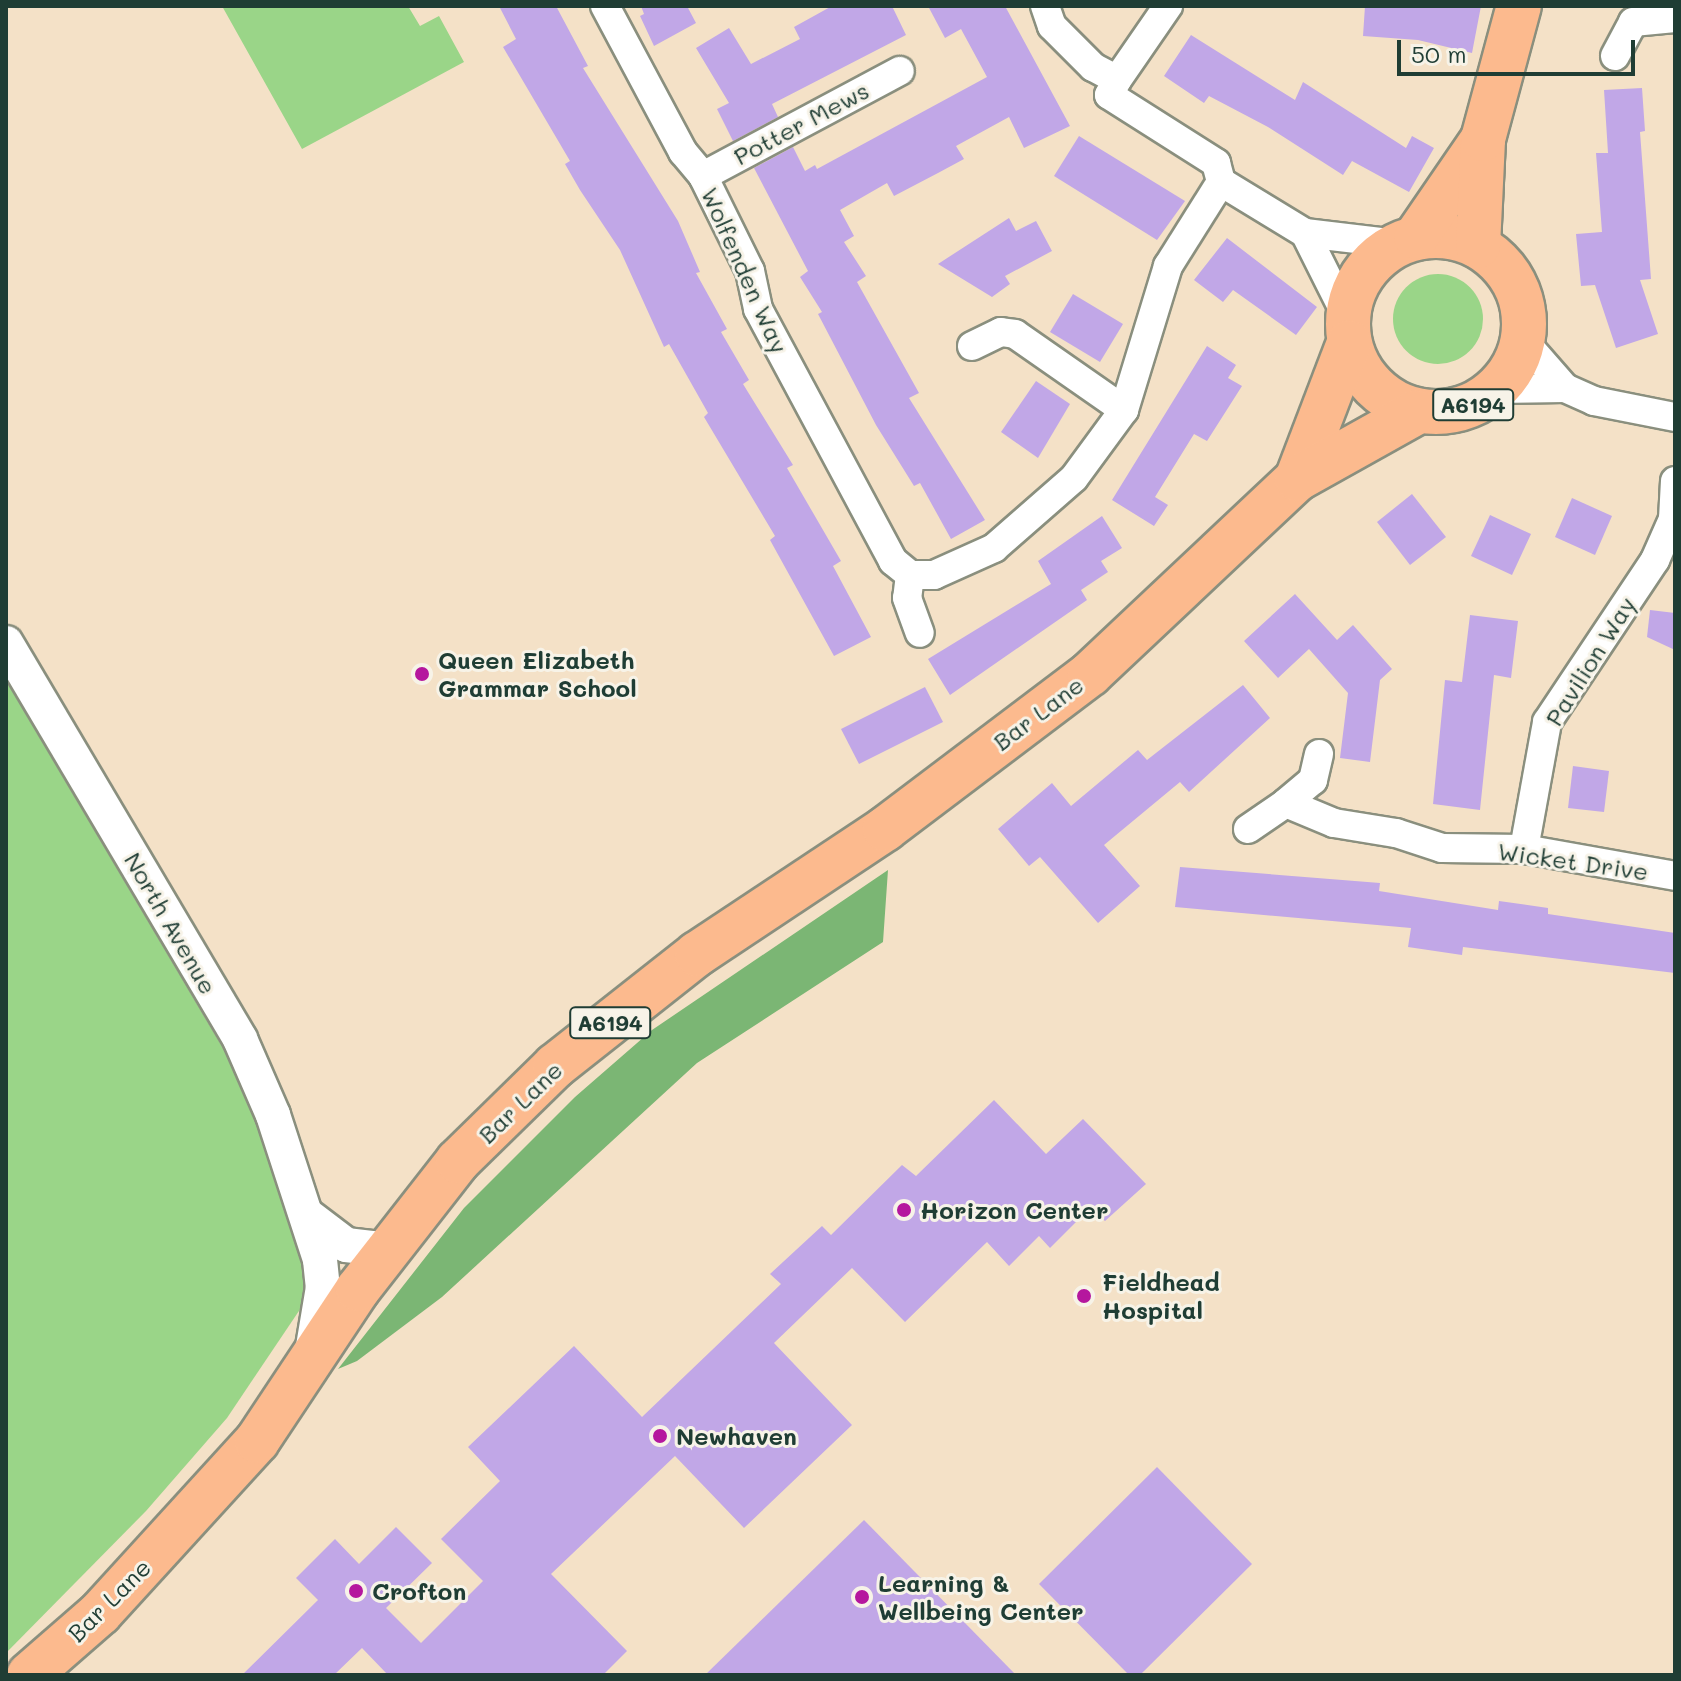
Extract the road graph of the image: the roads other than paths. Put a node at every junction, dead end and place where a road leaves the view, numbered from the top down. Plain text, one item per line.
1 (605, 6) edge
2 (1045, 6) edge
3 (1168, 6) edge
4 (1519, 6) edge
5 (1675, 18) edge
6 (1615, 56) dead end
7 (900, 71) dead end
8 (1117, 80) junction
9 (1483, 139) junction
10 (703, 176) junction
11 (1221, 182) junction
12 (1305, 233) junction
13 (1408, 241) junction
14 (1478, 246) junction
15 (1348, 330) junction
16 (1523, 340) junction
17 (972, 346) dead end
18 (1565, 388) junction
19 (1497, 389) junction
20 (1124, 410) junction
21 (1417, 412) junction
22 (1675, 417) edge
23 (1297, 479) junction
24 (1675, 481) edge
25 (910, 575) junction
26 (920, 633) dead end
27 (6, 643) edge
28 (1319, 754) dead end
29 (1286, 803) junction
30 (1248, 829) dead end
31 (1524, 849) junction
32 (1675, 876) edge
33 (308, 1216) junction
34 (389, 1250) junction
35 (307, 1365) junction
36 (29, 1675) edge

1 - 10 street, Wolfenden Way
2 - 8 street
3 - 8 street
4 - 9 main road, A6194
5 - 6 street
7 - 10 street, Potter Mews
8 - 11 street
9 - 13 main road, A6194
9 - 14 main road, A6194
10 - 25 street, Wolfenden Way
11 - 12 street
11 - 20 street
12 - 13 street
12 - 15 street
13 - 14 main road, A6194
13 - 15 main road, A6194
14 - 16 main road, A6194
15 - 21 main road, A6194
15 - 23 main road, Bar Lane / A6194
16 - 18 street
16 - 19 main road, A6194
17 - 20 street
18 - 19 street
18 - 22 street
19 - 21 main road, A6194
20 - 25 street
21 - 23 main road, Bar Lane / A6194
23 - 34 main road, Bar Lane / A6194
24 - 31 street, Pavilion Way
25 - 26 street
27 - 33 street, North Avenue
28 - 29 street
29 - 30 street
29 - 31 street, Wicket Drive
31 - 32 street, Wicket Drive
33 - 34 street
33 - 35 street, North Avenue
34 - 35 main road, Bar Lane / A6194
35 - 36 main road, Bar Lane / A6194

